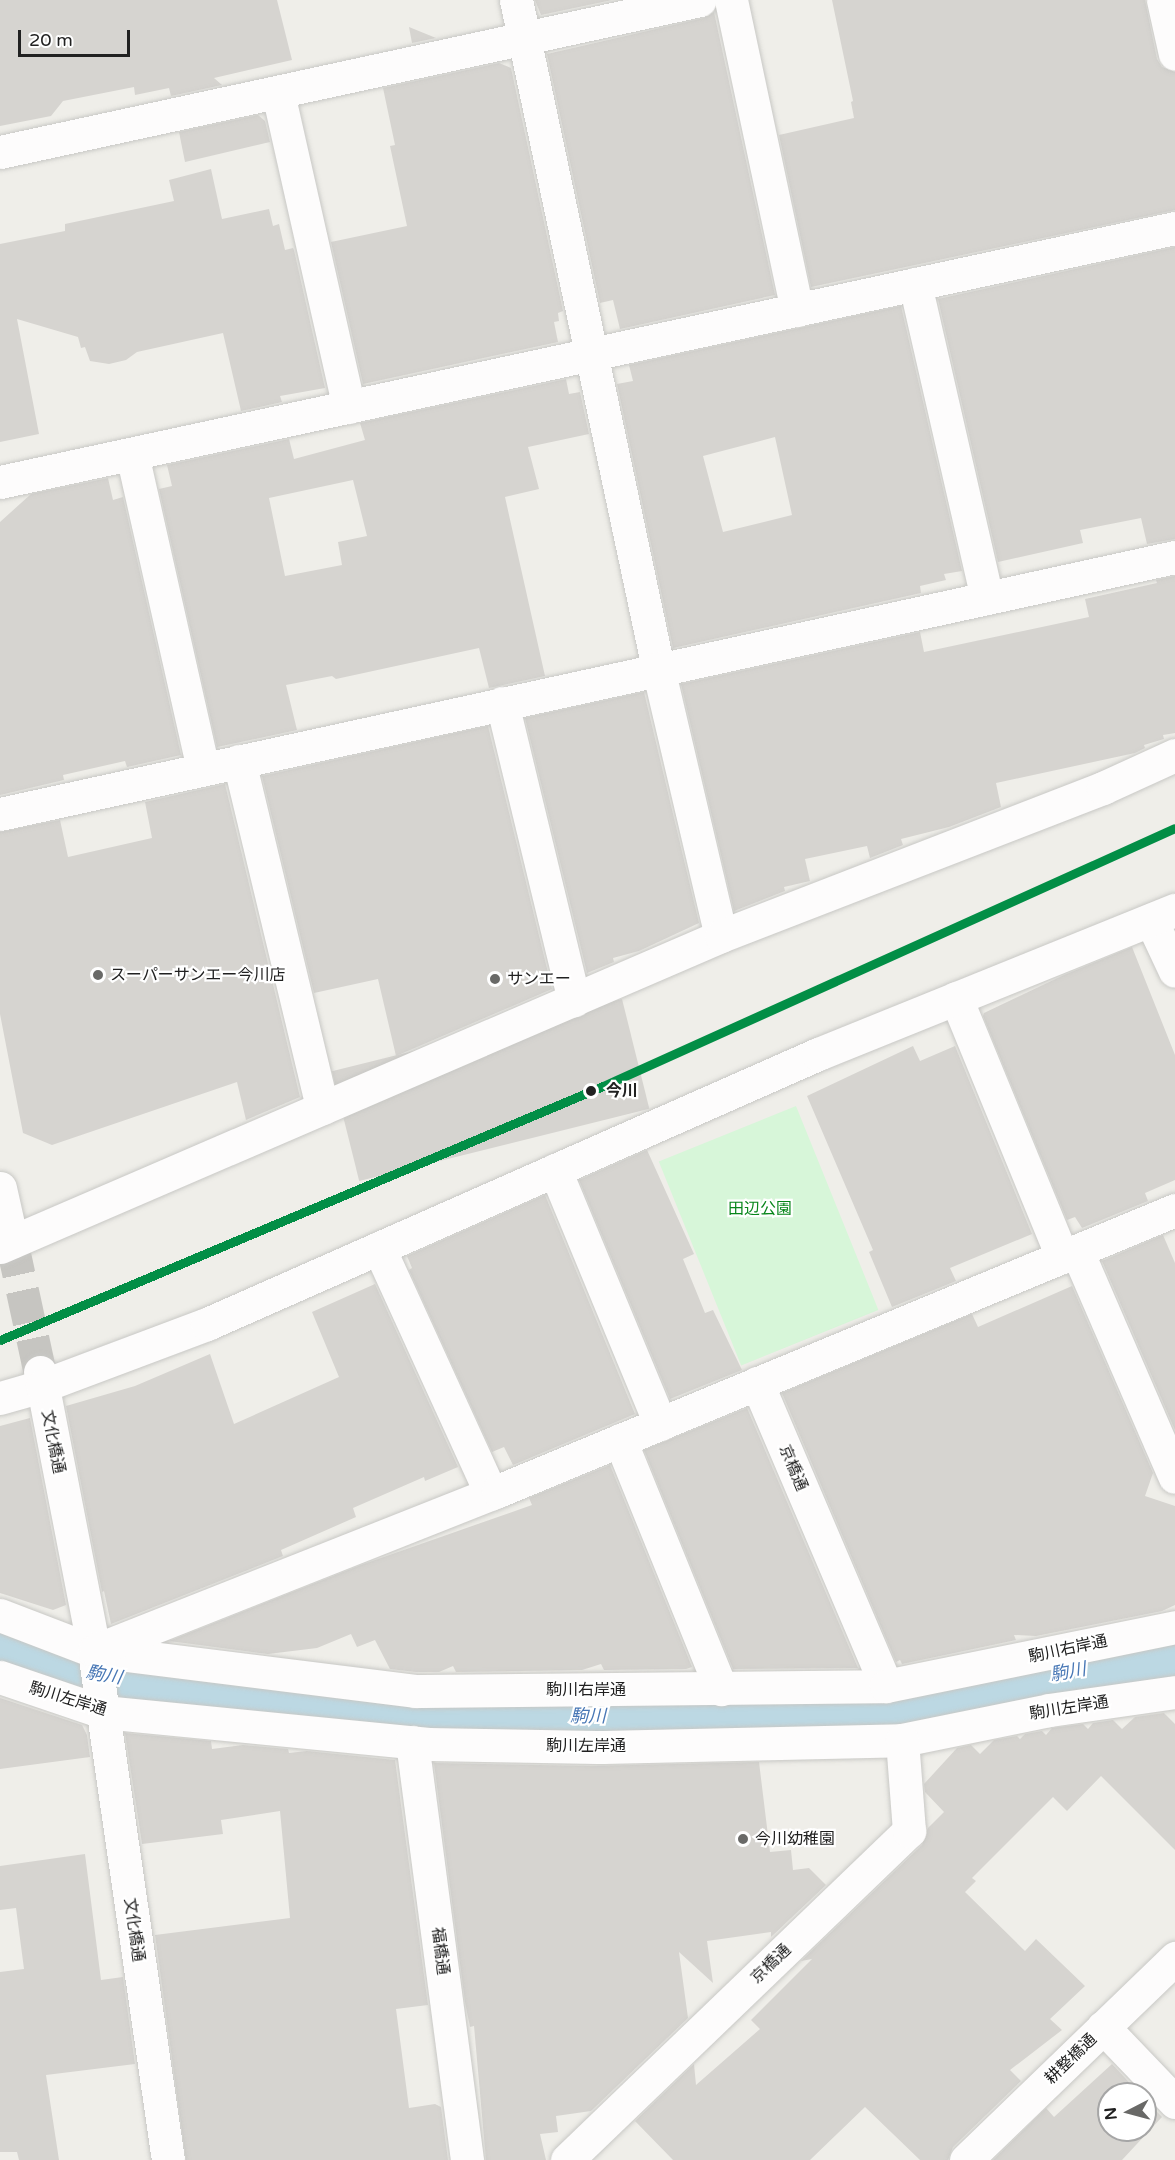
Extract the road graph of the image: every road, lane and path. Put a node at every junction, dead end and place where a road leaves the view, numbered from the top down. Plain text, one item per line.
1 (516, 0) edge
2 (700, 0) edge
3 (732, 0) edge
4 (1163, 0) edge
5 (525, 39) junction
6 (1175, 54) edge
7 (278, 93) junction
8 (0, 152) edge
9 (1175, 228) edge
10 (915, 284) junction
11 (797, 310) junction
12 (592, 355) junction
13 (349, 407) junction
14 (132, 454) junction
15 (0, 482) edge
16 (1175, 557) edge
17 (987, 598) junction
18 (658, 668) junction
19 (502, 703) junction
20 (1175, 755) edge
21 (239, 761) junction
22 (203, 769) junction
23 (0, 814) edge
24 (1163, 915) edge
25 (721, 936) junction
26 (1175, 971) edge
27 (956, 998) junction
28 (574, 1000) junction
29 (322, 1108) junction
30 (555, 1170) junction
31 (0, 1188) edge
32 (1175, 1210) edge
33 (6, 1244) edge
34 (379, 1248) junction
35 (1070, 1254) junction
36 (41, 1379) junction
37 (757, 1383) junction
38 (0, 1398) edge
39 (660, 1424) junction
40 (620, 1440) junction
41 (1175, 1477) edge
42 (491, 1494) junction
43 (0, 1615) edge
44 (1175, 1627) edge
45 (94, 1652) junction
46 (0, 1677) edge
47 (885, 1686) junction
48 (721, 1689) junction
49 (1175, 1692) edge
50 (102, 1706) junction
51 (902, 1740) junction
52 (412, 1742) junction
53 (1175, 1958) edge
54 (1103, 2028) junction
55 (1175, 2102) edge
56 (168, 2160) edge
57 (467, 2160) edge
58 (567, 2160) edge
59 (966, 2160) edge

1 - 5 street
2 - 5 street
3 - 11 street
4 - 6 street
5 - 7 street
5 - 12 street
7 - 8 street
7 - 13 street
9 - 10 street
10 - 11 street
10 - 17 street
11 - 12 street
12 - 13 street
12 - 18 street
13 - 14 street
14 - 15 street
14 - 22 street
16 - 17 street
17 - 18 street
18 - 19 street
18 - 25 street
19 - 21 street
19 - 28 street
20 - 25 street
21 - 22 street
21 - 29 street
22 - 23 street
24 - 26 street
24 - 27 street
25 - 28 street
27 - 30 street
27 - 35 street
28 - 29 street
29 - 33 street
30 - 34 street
30 - 39 street
31 - 33 street
32 - 35 street
34 - 36 street
34 - 42 street
35 - 37 street
35 - 41 street
36 - 38 street
36 - 45 street, 文化橋通
37 - 39 street
37 - 47 street, 京橋通
39 - 40 street
40 - 42 street
40 - 48 street
42 - 45 street
43 - 45 street, 駒川右岸通
44 - 47 street, 駒川右岸通
45 - 48 street, 駒川右岸通
45 - 50 street, 文化橋通
46 - 50 street, 駒川左岸通
47 - 48 street, 駒川右岸通
49 - 51 street, 駒川左岸通
50 - 52 street, 駒川左岸通
50 - 56 street, 文化橋通
51 - 52 street, 駒川左岸通
51 - 58 street, 京橋通
52 - 57 street, 福橋通
53 - 54 street, 耕整橋通
54 - 55 street
54 - 59 street, 耕整橋通

